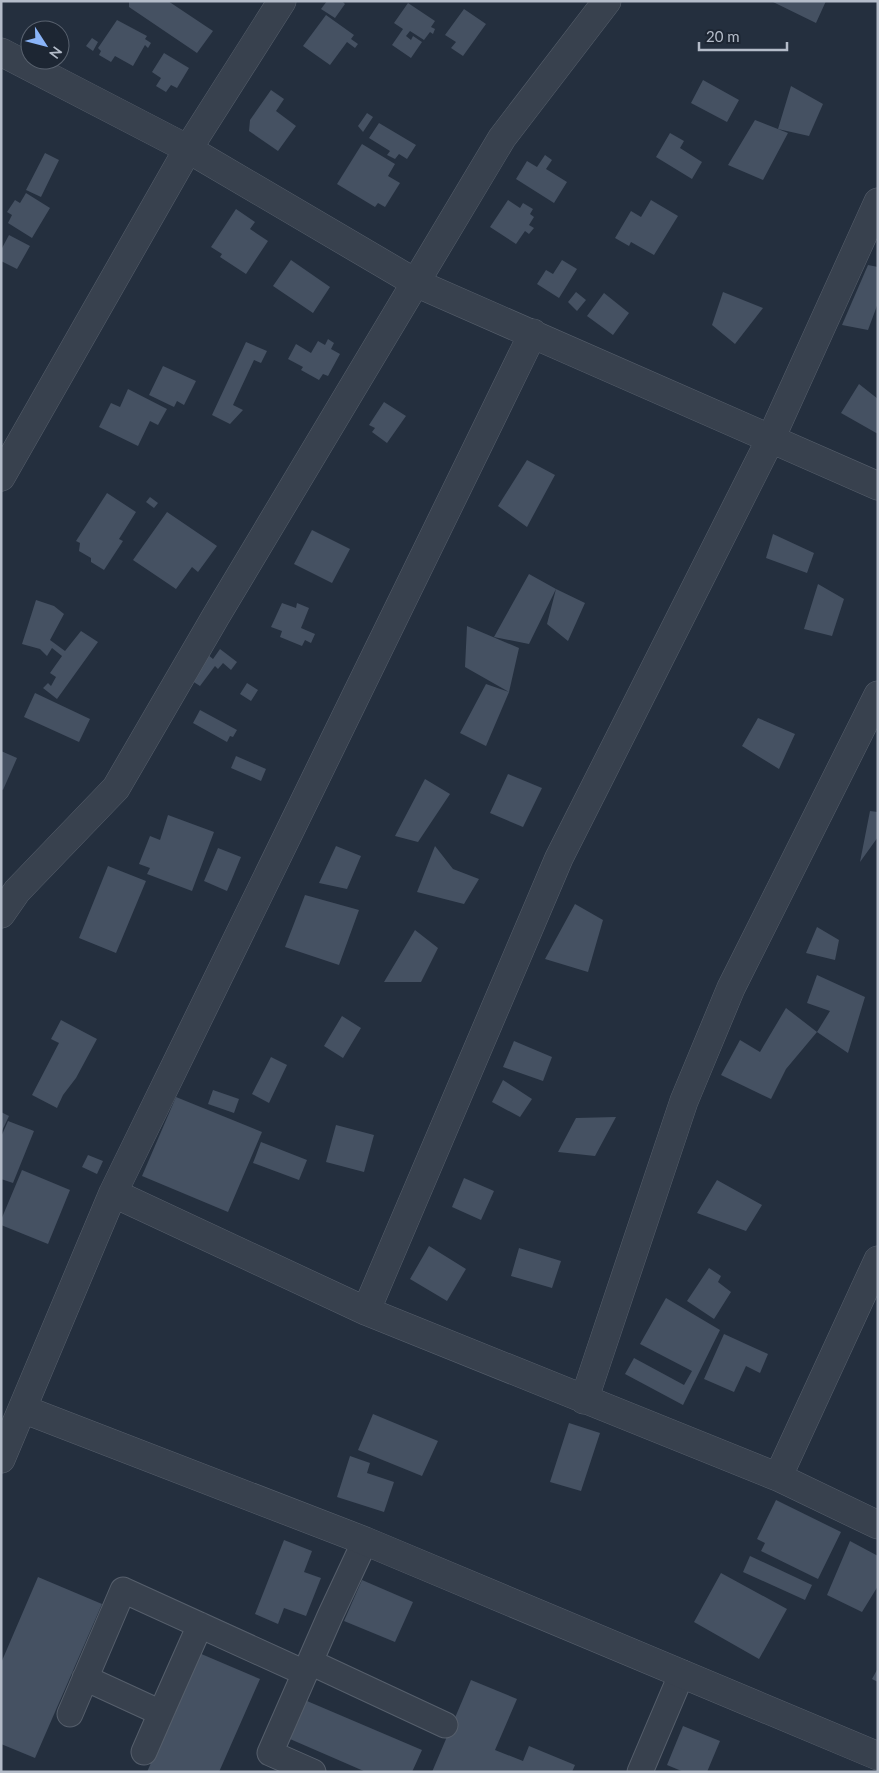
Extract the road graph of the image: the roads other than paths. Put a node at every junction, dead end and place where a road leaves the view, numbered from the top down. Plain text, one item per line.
1 (282, 1) edge
2 (607, 1) edge
3 (1, 52) edge
4 (188, 148) junction
5 (878, 202) edge
6 (416, 283) junction
7 (533, 333) junction
8 (771, 438) junction
9 (1, 477) edge
10 (878, 486) edge
11 (878, 695) edge
12 (1, 914) edge
13 (114, 1193) junction
14 (878, 1260) edge
15 (366, 1311) junction
16 (584, 1400) junction
17 (23, 1409) junction
18 (1, 1459) edge
19 (778, 1477) junction
20 (878, 1525) edge
21 (364, 1541) junction
22 (200, 1625) junction
23 (307, 1668) junction
24 (682, 1673) junction
25 (85, 1678) junction
26 (161, 1712) junction
27 (70, 1714) dead end
28 (445, 1725) dead end
29 (144, 1752) dead end
30 (878, 1756) edge
31 (313, 1772) edge
32 (640, 1772) edge

1 - 4 street
2 - 6 street
3 - 4 street
4 - 6 street
4 - 9 street
5 - 8 street
6 - 7 street
6 - 12 street
7 - 8 street
7 - 13 street
8 - 10 street
8 - 15 street
11 - 16 street
13 - 15 street
13 - 17 street
14 - 19 street
15 - 16 street
16 - 19 street
17 - 18 street
17 - 21 street
19 - 20 street
21 - 23 street
21 - 24 street
22 - 23 street
22 - 25 street
22 - 26 street
23 - 28 street
23 - 31 street
24 - 30 street
24 - 32 street
25 - 26 street
25 - 27 street
26 - 29 street

